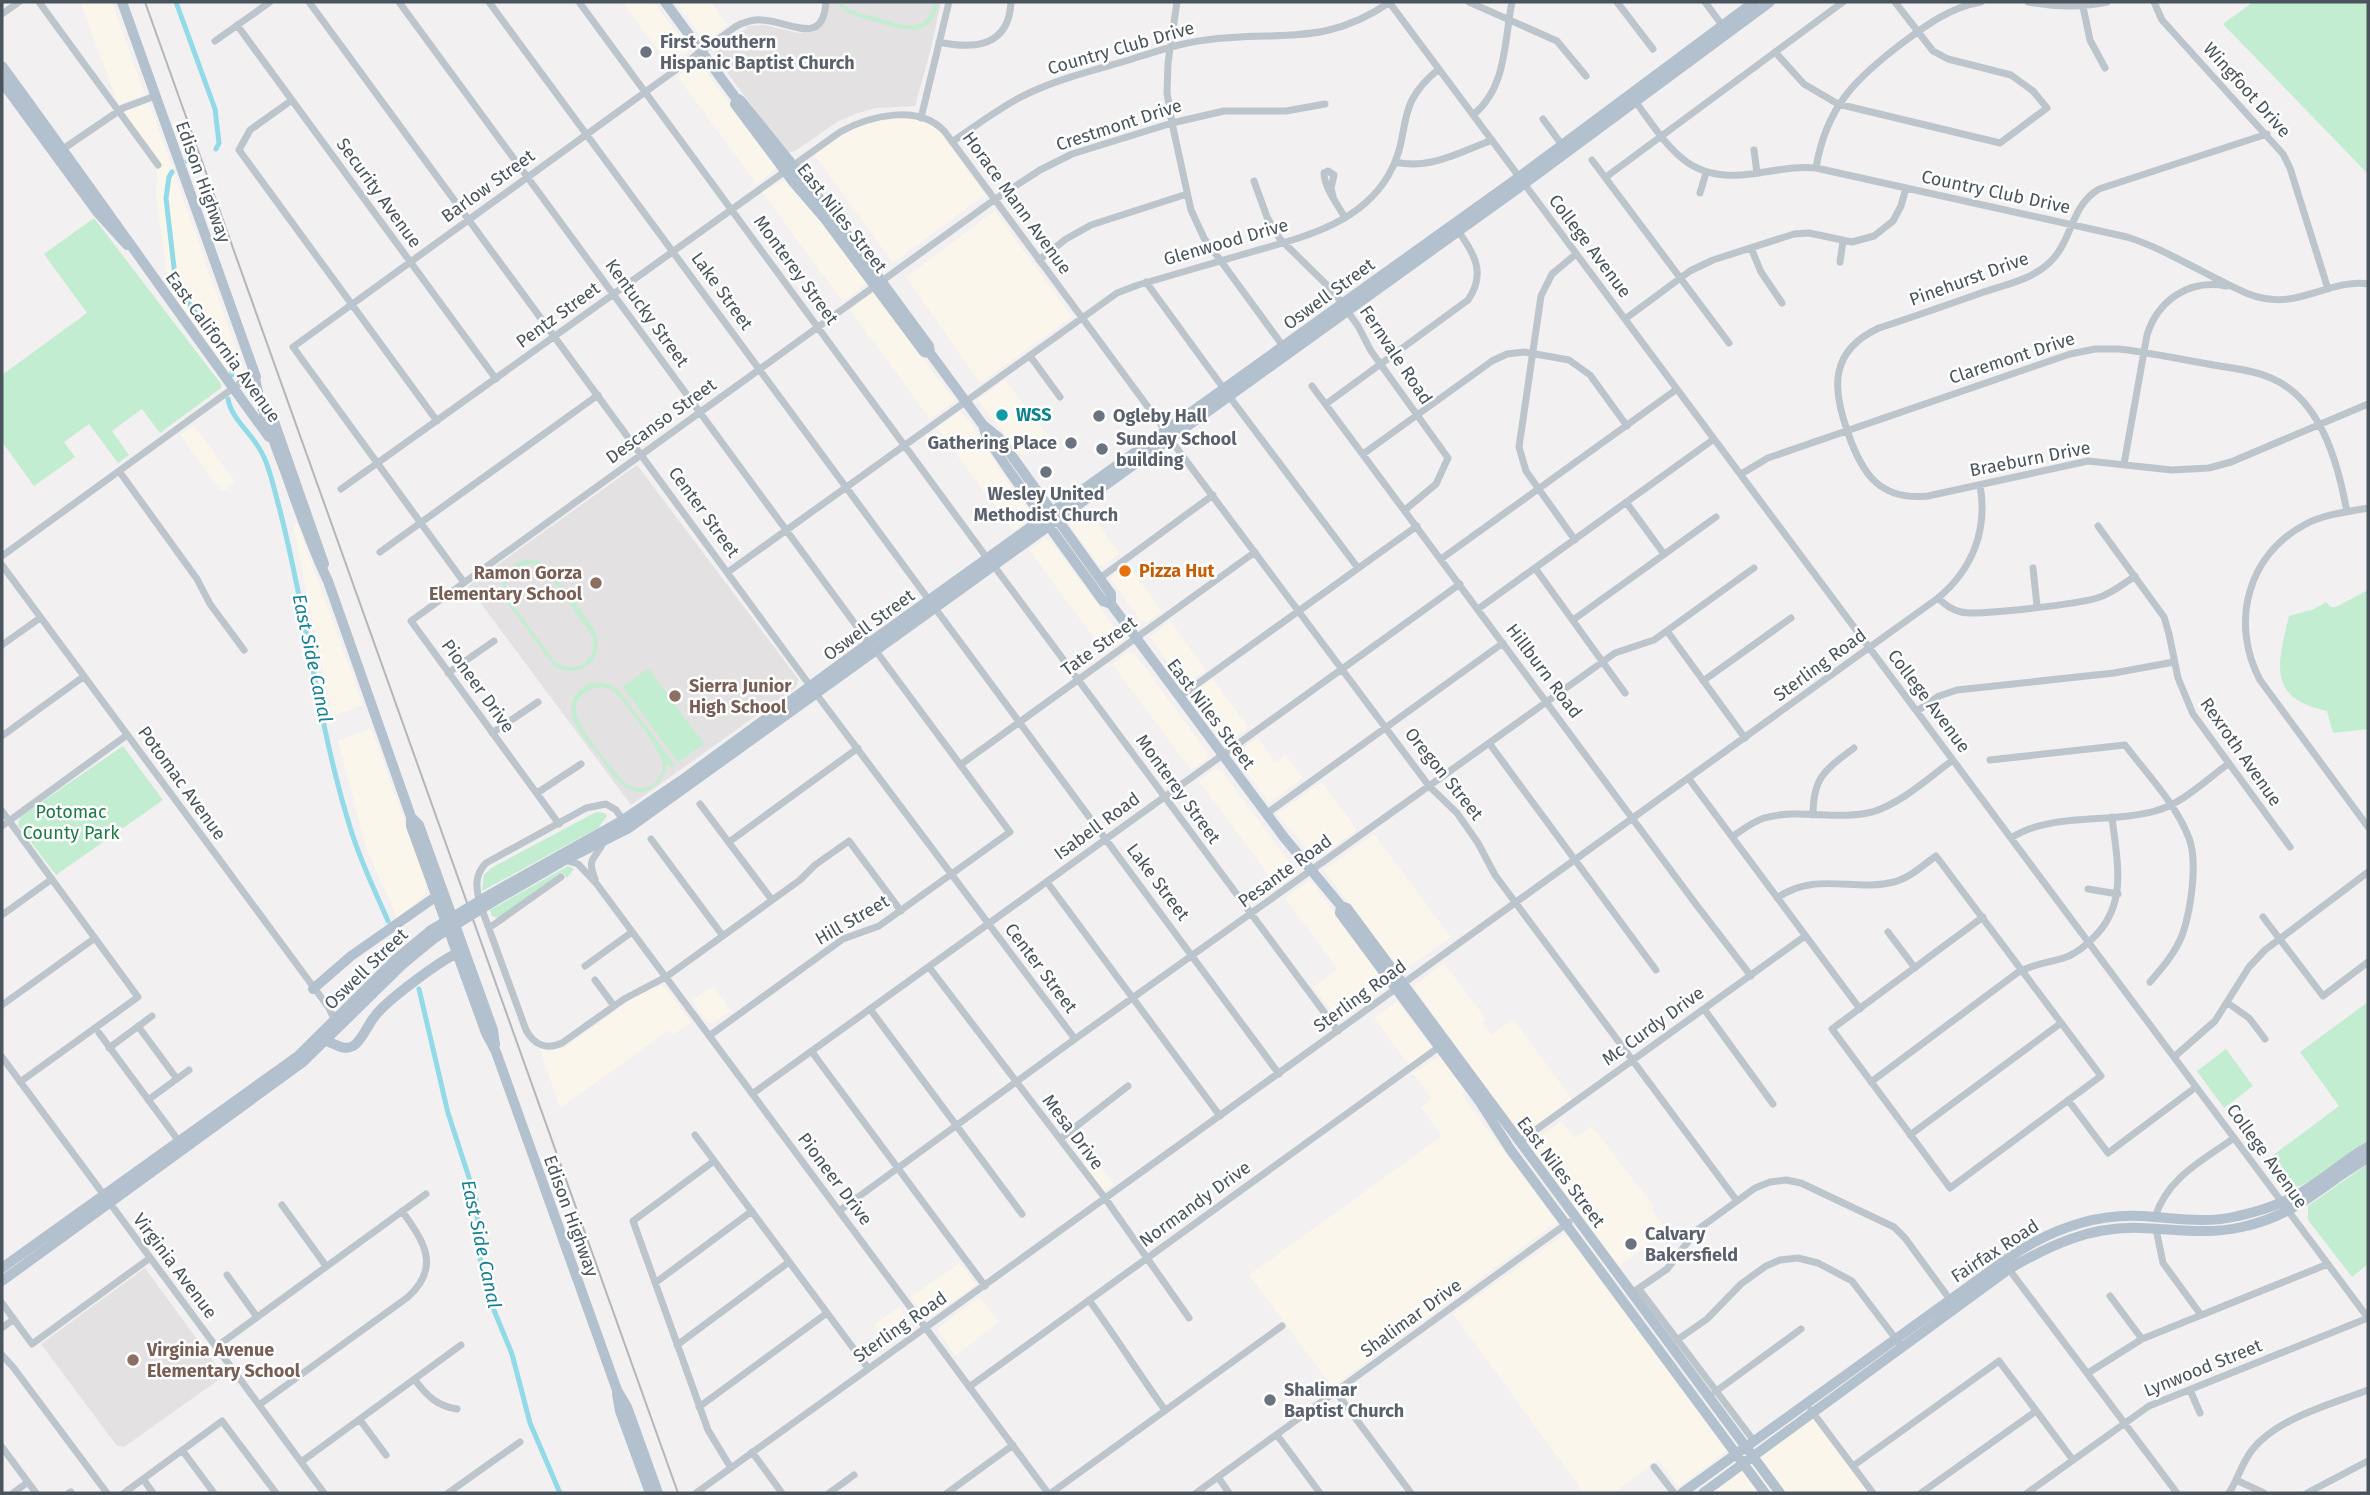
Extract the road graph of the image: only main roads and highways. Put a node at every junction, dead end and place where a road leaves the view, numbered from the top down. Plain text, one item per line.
1 (122, 2) edge
2 (665, 2) edge
3 (1754, 2) edge
4 (1770, 2) edge
5 (1722, 25) junction
6 (1676, 61) junction
7 (1688, 63) junction
8 (2, 65) edge
9 (2, 82) edge
10 (1635, 102) junction
11 (27, 116) junction
12 (63, 149) junction
13 (1522, 180) junction
14 (135, 253) junction
15 (1345, 307) junction
16 (254, 373) junction
17 (1227, 392) junction
18 (1168, 434) junction
19 (276, 447) junction
20 (288, 458) junction
21 (1051, 519) junction
22 (328, 581) junction
23 (1111, 604) junction
24 (814, 690) junction
25 (440, 894) junction
26 (493, 897) junction
27 (434, 934) junction
28 (461, 951) junction
29 (1400, 986) junction
30 (313, 989) road end
31 (327, 1041) junction
32 (1439, 1047) junction
33 (1472, 1079) junction
34 (237, 1099) junction
35 (1483, 1106) junction
36 (204, 1135) junction
37 (1519, 1142) junction
38 (2368, 1147) edge
39 (2368, 1158) edge
40 (106, 1199) junction
41 (1589, 1255) junction
42 (2006, 1265) junction
43 (2, 1268) edge
44 (2, 1281) edge
45 (1635, 1291) junction
46 (1663, 1356) junction
47 (617, 1390) junction
48 (1711, 1394) junction
49 (1809, 1408) junction
50 (1749, 1444) junction
51 (1735, 1454) junction
52 (1752, 1456) junction
53 (1743, 1463) junction
54 (650, 1493) edge
55 (658, 1493) edge
56 (1682, 1493) edge
57 (1703, 1493) edge
58 (1765, 1493) edge
59 (1780, 1493) edge

1 - 16 main road, Edison Highway
2 - 21 main road, East Niles Street
3 - 5 main road, Oswell Street
4 - 7 main road, Oswell Street
5 - 6 main road, Oswell Street
5 - 7 main road
6 - 10 main road
6 - 13 main road, Oswell Street
7 - 10 main road, Oswell Street
8 - 12 main road, East California Avenue
9 - 11 main road, East California Avenue
10 - 13 main road, Oswell Street
11 - 12 main road
11 - 14 main road, East California Avenue
12 - 14 main road, East California Avenue
13 - 15 main road, Oswell Street
13 - 15 main road, Oswell Street
14 - 19 main road, East California Avenue
15 - 17 main road, Oswell Street
15 - 17 main road, Oswell Street
16 - 19 main road, Edison Highway
16 - 20 main road, Edison Highway
17 - 18 main road, Oswell Street
17 - 18 main road, Oswell Street
18 - 21 main road, Oswell Street
18 - 21 main road, Oswell Street
19 - 20 main road, East California Avenue
19 - 22 main road, Edison Highway
20 - 22 main road, Edison Highway
21 - 23 main road, East Niles Street
21 - 23 main road, East Niles Street
21 - 24 main road, Oswell Street
22 - 25 main road, Edison Highway
23 - 29 main road, East Niles Street
24 - 26 main road, Oswell Street
24 - 26 main road, Oswell Street
25 - 28 main road, Edison Highway
25 - 30 main road
26 - 27 main road, Oswell Street, bridge
27 - 31 main road, Oswell Street
27 - 34 main road, Oswell Street
28 - 31 main road
28 - 47 main road, Edison Highway
29 - 32 main road, East Niles Street
29 - 33 main road, East Niles Street
31 - 36 main road, Oswell Street
32 - 33 main road
32 - 35 main road, East Niles Street
33 - 37 main road, East Niles Street
34 - 36 main road
34 - 40 main road, Oswell Street
35 - 37 main road
35 - 41 main road, East Niles Street
36 - 40 main road, Oswell Street
37 - 45 main road, East Niles Street
38 - 42 main road, Fairfax Road
39 - 42 main road, Fairfax Road
40 - 43 main road, Oswell Street
40 - 44 main road, Oswell Street
41 - 45 main road
41 - 46 main road, East Niles Street
42 - 49 main road, Fairfax Road
45 - 48 main road, East Niles Street
46 - 48 main road
46 - 51 main road, East Niles Street
47 - 54 main road, Edison Highway
47 - 55 main road, Edison Highway
48 - 50 main road, East Niles Street
49 - 50 main road, Fairfax Road
49 - 52 main road, Fairfax Road
50 - 51 main road, Fairfax Road
50 - 52 main road, East Niles Street
51 - 53 main road, East Niles Street
51 - 56 main road, Fairfax Road
52 - 53 main road, Fairfax Road
52 - 59 main road, East Niles Street
53 - 57 main road, Fairfax Road
53 - 58 main road, East Niles Street

